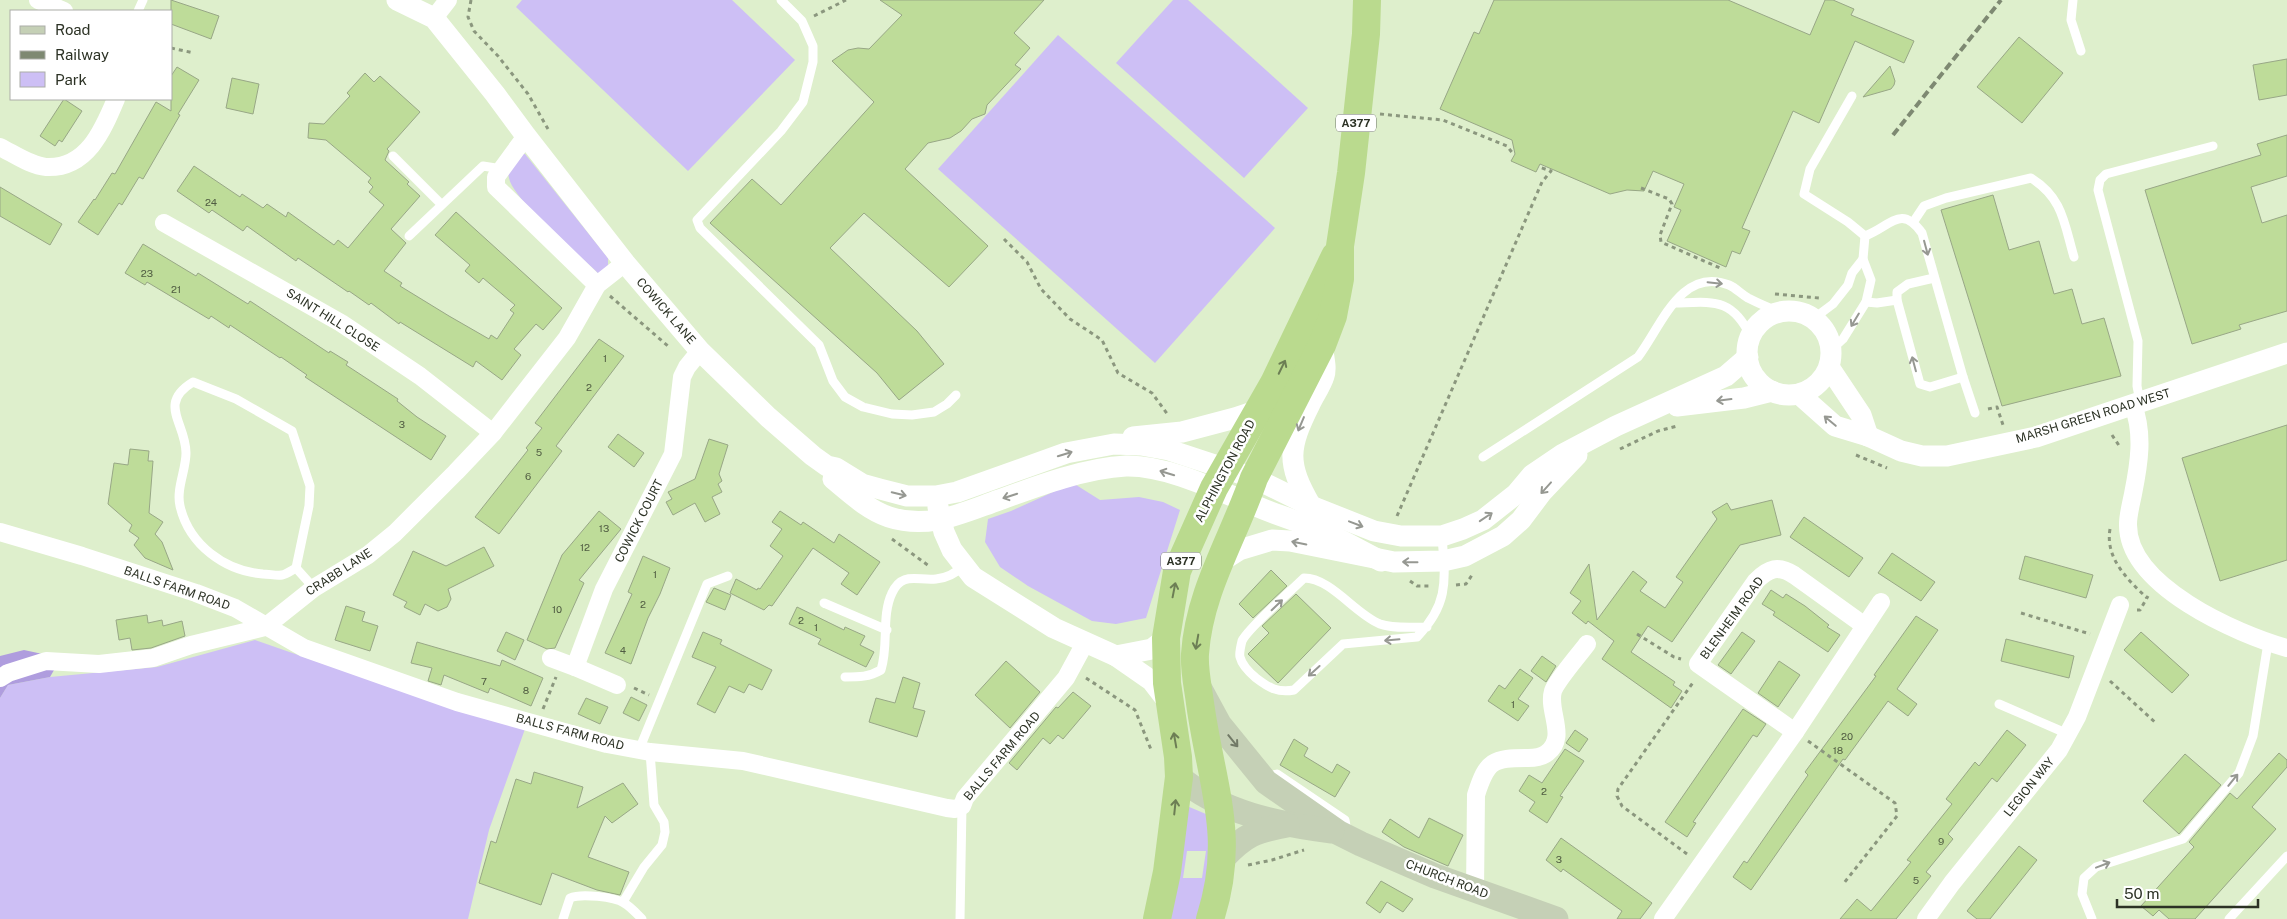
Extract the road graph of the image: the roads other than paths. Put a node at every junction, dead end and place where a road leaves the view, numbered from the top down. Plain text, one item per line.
1 (38, 0) edge
2 (397, 0) edge
3 (448, 0) edge
4 (781, 0) edge
5 (1367, 0) edge
6 (2073, 0) edge
7 (62, 10) edge
8 (434, 18) junction
9 (2081, 51) dead end
10 (1852, 96) dead end
11 (116, 100) edge
12 (526, 136) junction
13 (2213, 146) dead end
14 (0, 147) edge
15 (393, 156) dead end
16 (502, 169) junction
17 (441, 204) junction
18 (1914, 221) junction
19 (165, 222) dead end
20 (409, 236) dead end
21 (1865, 236) junction
22 (1340, 246) junction
23 (2074, 257) dead end
24 (1863, 259) junction
25 (625, 263) junction
26 (1934, 278) junction
27 (597, 285) junction
28 (1897, 300) junction
29 (1866, 302) junction
30 (1675, 303) junction
31 (1780, 312) junction
32 (1813, 319) junction
33 (1322, 346) junction
34 (1749, 347) junction
35 (2287, 353) edge
36 (695, 357) junction
37 (1830, 359) junction
38 (1963, 377) junction
39 (1772, 391) junction
40 (1799, 394) junction
41 (956, 395) dead end
42 (1657, 409) junction
43 (2137, 409) junction
44 (1259, 410) junction
45 (1975, 413) dead end
46 (493, 432) junction
47 (1868, 436) junction
48 (1591, 440) junction
49 (1114, 444) junction
50 (1483, 457) dead end
51 (827, 466) junction
52 (1219, 479) junction
53 (1250, 490) junction
54 (936, 496) junction
55 (1311, 506) junction
56 (942, 520) junction
57 (0, 532) edge
58 (1442, 536) junction
59 (1381, 561) junction
60 (1220, 562) junction
61 (1443, 562) junction
62 (296, 568) junction
63 (954, 572) junction
64 (728, 576) dead end
65 (314, 588) junction
66 (1881, 602) dead end
67 (824, 603) dead end
68 (2120, 605) road end
69 (1865, 626) junction
70 (265, 627) junction
71 (1427, 627) junction
72 (887, 630) junction
73 (1166, 638) junction
74 (1085, 643) junction
75 (2268, 643) junction
76 (1587, 644) dead end
77 (2287, 648) edge
78 (1116, 656) junction
79 (551, 658) dead end
80 (575, 667) junction
81 (845, 677) dead end
82 (0, 678) edge
83 (617, 685) road end
84 (1198, 685) junction
85 (1168, 703) junction
86 (1999, 704) dead end
87 (1795, 732) junction
88 (2068, 734) junction
89 (645, 751) junction
90 (1178, 777) junction
91 (1220, 804) junction
92 (962, 806) junction
93 (1287, 825) junction
94 (1344, 835) junction
95 (2287, 856) edge
96 (1223, 858) junction
97 (1475, 891) junction
98 (623, 902) junction
99 (1543, 917) edge
100 (563, 919) edge
101 (642, 919) edge
102 (960, 919) edge
103 (1157, 919) edge
104 (1210, 919) edge
105 (1663, 919) edge
106 (1926, 919) edge
107 (2092, 919) edge
108 (2229, 919) edge

1 - 7 street
2 - 8 street, COWICK LANE
3 - 8 street
4 - 41 lane
5 - 22 highway, ALPHINGTON ROAD / A377
6 - 9 lane
8 - 12 street, COWICK LANE
10 - 21 lane
11 - 14 street
12 - 16 street
12 - 25 street, COWICK LANE
13 - 43 lane
15 - 17 lane
16 - 17 lane
16 - 27 street
17 - 20 lane
18 - 21 lane
18 - 23 lane
18 -> 26 lane
19 - 46 street, SAINT HILL CLOSE
21 - 24 lane
22 - 33 highway, ALPHINGTON ROAD / A377
44 -> 22 highway, ALPHINGTON ROAD / A377
24 - 29 lane
24 - 32 lane
25 - 27 street, CRABB LANE
25 - 36 street, COWICK LANE
26 - 28 lane
26 - 38 lane
27 - 46 street, CRABB LANE
28 - 29 lane
38 -> 28 lane
29 -> 37 lane
30 -> 31 lane
30 - 34 lane
30 - 50 lane
31 - 32 street
31 - 34 street
32 - 37 street
33 - 53 highway, ALPHINGTON ROAD / A377
33 -> 55 street
34 - 39 street
34 - 42 street
35 - 43 street, MARSH GREEN ROAD WEST
36 - 51 street, COWICK LANE
36 - 80 street, COWICK COURT
37 - 40 street
37 - 47 street
38 - 45 lane
39 - 40 street
39 -> 42 street
47 -> 40 street, MARSH GREEN ROAD WEST
42 - 48 street
43 - 47 street, MARSH GREEN ROAD WEST
43 - 75 street
44 - 49 street
44 - 52 highway, ALPHINGTON ROAD / A377
46 - 65 street, CRABB LANE
58 -> 48 street
48 -> 61 street
49 - 52 street
54 -> 49 street
51 -> 54 street
51 - 56 street
52 - 53 street
52 -> 56 street
73 -> 52 highway, ALPHINGTON ROAD / A377
53 - 55 street
53 - 59 street
53 - 60 highway, ALPHINGTON ROAD / A377
54 - 56 street
55 -> 58 street
56 - 63 street
57 - 70 street, BALLS FARM ROAD
58 - 61 lane
59 -> 60 street
61 -> 59 street
60 -> 84 highway, ALPHINGTON ROAD / A377
61 - 71 lane
62 - 62 lane
62 - 65 lane
63 - 72 lane
63 - 74 street
64 - 89 lane
65 - 70 street, CRABB LANE
66 - 69 street
67 - 72 lane
68 - 88 street, LEGION WAY
69 - 87 street
69 - 87 street, BLENHEIM ROAD
70 - 82 street, CRABB LANE
70 - 89 street, BALLS FARM ROAD
71 -> 71 lane
72 - 81 lane
73 - 78 street
73 - 85 highway, ALPHINGTON ROAD / A377
74 - 78 street
74 - 92 street, BALLS FARM ROAD
75 - 77 street
107 -> 75 lane
76 - 97 street
78 - 85 street
79 - 80 street
80 - 83 street
84 - 91 highway, ALPHINGTON ROAD / A377
84 -> 94 main road, CHURCH ROAD
90 -> 85 highway, ALPHINGTON ROAD / A377
86 - 88 lane
87 - 105 street
88 - 106 street, LEGION WAY
89 - 92 street, BALLS FARM ROAD
89 - 98 lane
90 - 91 main road, CHURCH ROAD
103 -> 90 highway, ALPHINGTON ROAD / A377
91 - 93 main road, CHURCH ROAD
91 - 96 highway, ALPHINGTON ROAD / A377
92 - 102 lane
93 - 94 main road, CHURCH ROAD
93 - 96 main road
94 - 97 main road, CHURCH ROAD
95 - 108 lane
96 - 104 highway, ALPHINGTON ROAD / A377
97 - 99 main road, CHURCH ROAD
98 - 100 lane
98 - 101 lane

